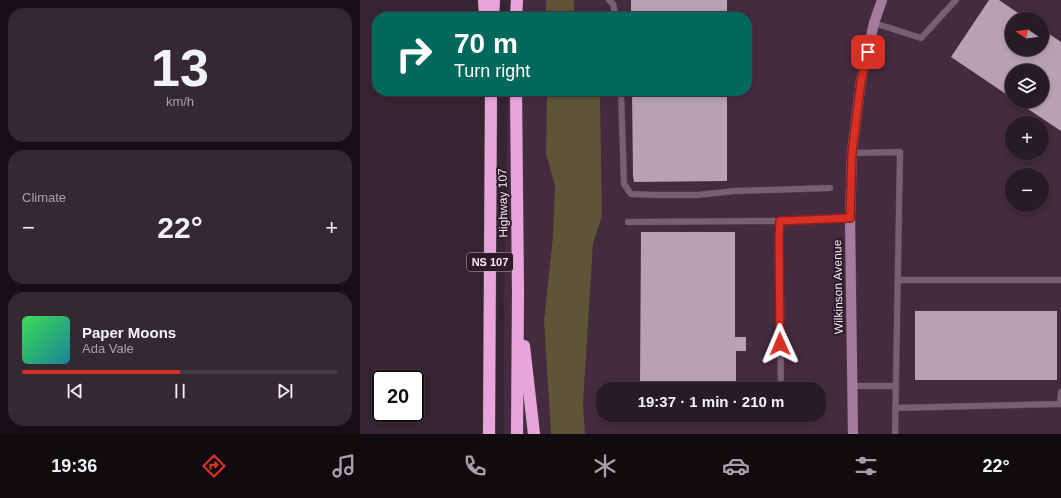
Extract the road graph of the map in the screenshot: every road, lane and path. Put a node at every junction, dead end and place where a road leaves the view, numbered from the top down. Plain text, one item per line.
1 (484, 0) edge
2 (494, 0) edge
3 (517, 0) edge
4 (609, 0) edge
5 (882, 0) edge
6 (956, 0) edge
7 (485, 12) edge
8 (493, 12) edge
9 (516, 12) edge
10 (615, 12) edge
11 (874, 23) junction
12 (490, 96) edge
13 (516, 96) edge
14 (621, 96) edge
15 (852, 153) junction
16 (830, 188) dead end
17 (850, 218) junction
18 (780, 221) junction
19 (628, 222) dead end
20 (898, 280) junction
21 (1061, 280) edge
22 (518, 292) junction
23 (781, 382) edge
24 (852, 386) junction
25 (896, 386) junction
26 (1061, 392) edge
27 (895, 408) junction
28 (489, 434) edge
29 (517, 434) edge
30 (534, 434) edge
31 (853, 434) edge
32 (895, 434) edge

1 - 7 highway
2 - 8 highway
3 - 9 highway
4 - 10 lane
5 - 11 street, Wilkinson Avenue
6 - 11 lane
11 - 15 street, Wilkinson Avenue
12 - 28 highway, Highway 107 / NS 107
13 - 22 highway, Highway 107 / NS 107
14 - 16 lane
15 - 17 street, Wilkinson Avenue
15 - 20 lane
17 - 18 lane
17 - 24 street, Wilkinson Avenue
18 - 19 lane
18 - 23 lane
20 - 21 lane
20 - 25 lane
22 - 29 highway, Highway 107 / NS 107
22 - 30 highway
24 - 25 lane
24 - 31 street, Wilkinson Avenue
25 - 27 lane
26 - 27 lane
27 - 32 lane

